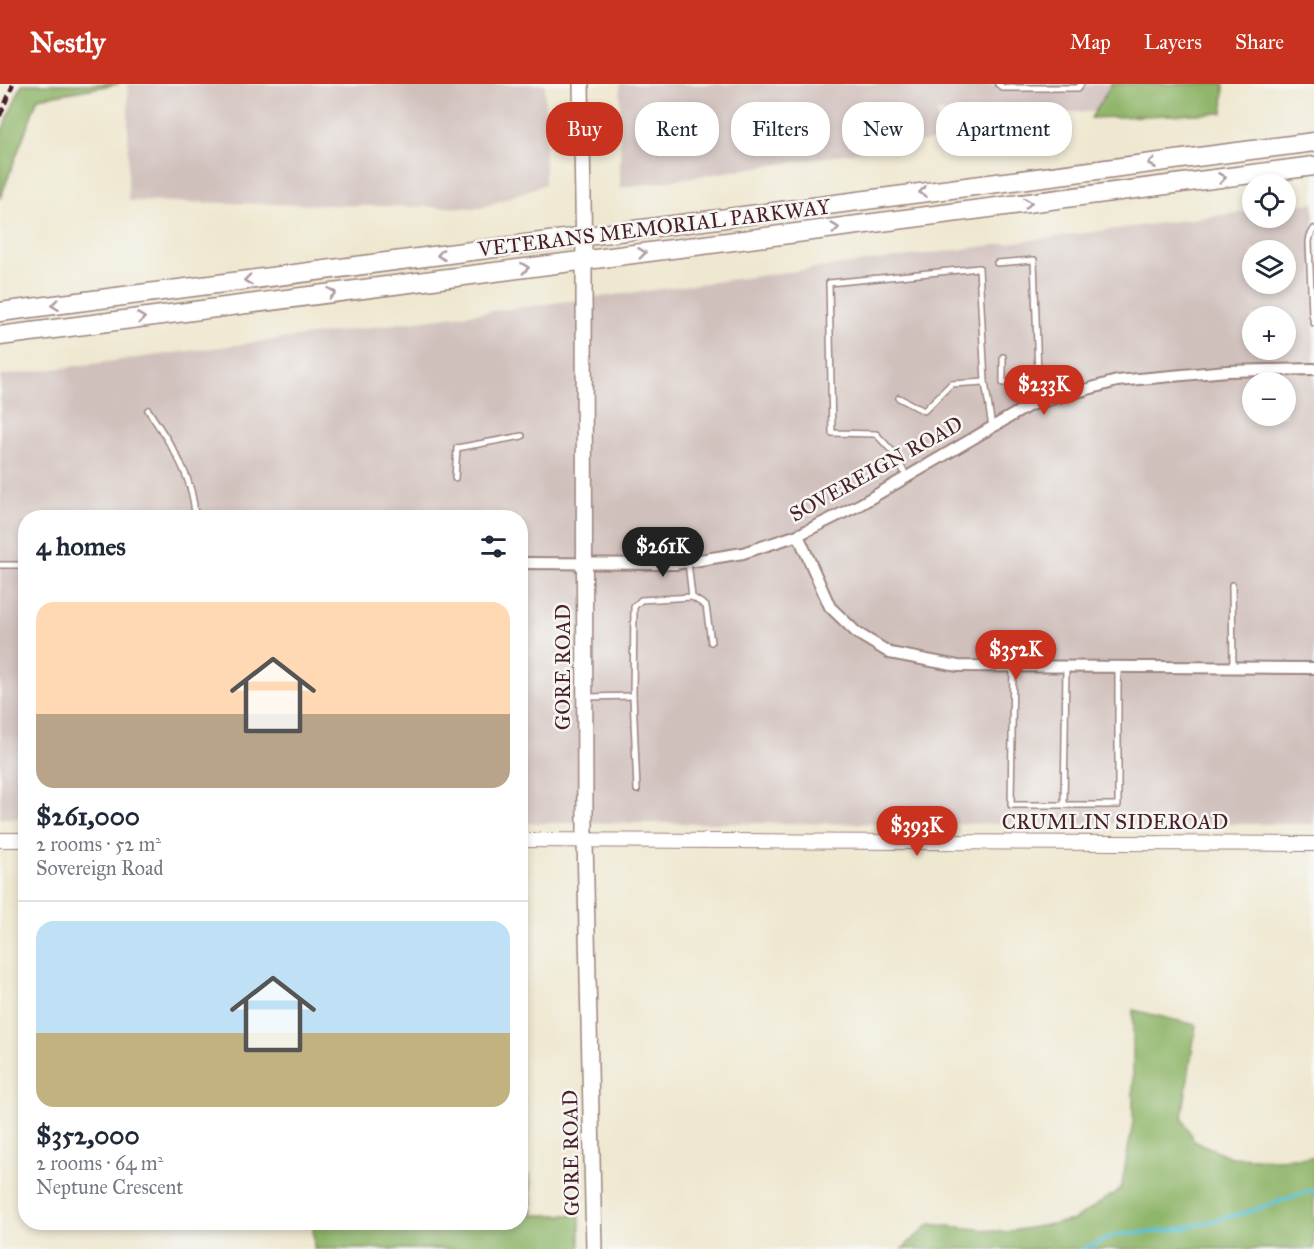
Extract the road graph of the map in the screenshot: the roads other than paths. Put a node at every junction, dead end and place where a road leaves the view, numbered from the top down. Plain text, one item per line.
1 (581, 84) edge
2 (998, 84) edge
3 (1081, 84) edge
4 (1314, 142) edge
5 (1314, 166) edge
6 (1314, 229) edge
7 (583, 237) junction
8 (584, 260) junction
9 (997, 263) dead end
10 (0, 312) edge
11 (1314, 322) edge
12 (0, 336) edge
13 (1003, 357) dead end
14 (1314, 369) edge
15 (1038, 378) junction
16 (985, 381) junction
17 (899, 398) dead end
18 (1039, 403) junction
19 (148, 410) dead end
20 (992, 427) junction
21 (522, 436) dead end
22 (906, 477) junction
23 (455, 478) dead end
24 (194, 510) edge
25 (798, 535) junction
26 (688, 562) junction
27 (528, 563) edge
28 (584, 563) junction
29 (0, 564) edge
30 (18, 565) edge
31 (1232, 585) dead end
32 (692, 597) junction
33 (711, 642) dead end
34 (1013, 666) junction
35 (1066, 667) junction
36 (1118, 667) junction
37 (1233, 668) junction
38 (1314, 668) edge
39 (633, 696) junction
40 (584, 697) junction
41 (637, 790) dead end
42 (1064, 805) junction
43 (0, 840) edge
44 (18, 840) edge
45 (528, 840) edge
46 (585, 840) junction
47 (1314, 844) edge
48 (594, 1249) edge

1 - 7 main road, GORE ROAD
2 - 3 lane
4 -> 7 highway, VETERANS MEMORIAL PARKWAY
8 -> 5 highway, VETERANS MEMORIAL PARKWAY
6 - 11 lane
7 - 8 main road, GORE ROAD
7 -> 10 highway, VETERANS MEMORIAL PARKWAY
12 -> 8 highway, VETERANS MEMORIAL PARKWAY
8 - 28 main road, GORE ROAD
9 - 15 lane
13 - 15 lane
14 - 18 street, SOVEREIGN ROAD
15 - 18 lane
16 - 17 lane
16 - 20 lane
16 - 22 lane
18 - 20 street, SOVEREIGN ROAD
19 - 24 lane
20 - 22 street, SOVEREIGN ROAD
21 - 23 lane
22 - 25 street, SOVEREIGN ROAD
25 - 26 street, SOVEREIGN ROAD
25 - 34 street
26 - 28 street, SOVEREIGN ROAD
26 - 32 lane
27 - 28 street, SOVEREIGN ROAD
28 - 40 main road, GORE ROAD
29 - 30 lane
31 - 37 lane
32 - 33 lane
32 - 39 lane
34 - 35 street
34 - 42 lane
35 - 36 street
35 - 42 lane
36 - 37 street
36 - 42 lane
37 - 38 street
39 - 40 lane
39 - 41 lane
40 - 46 main road, GORE ROAD
43 - 44 street
45 - 46 street, CRUMLIN SIDEROAD
46 - 47 street, CRUMLIN SIDEROAD
46 - 48 main road, GORE ROAD

